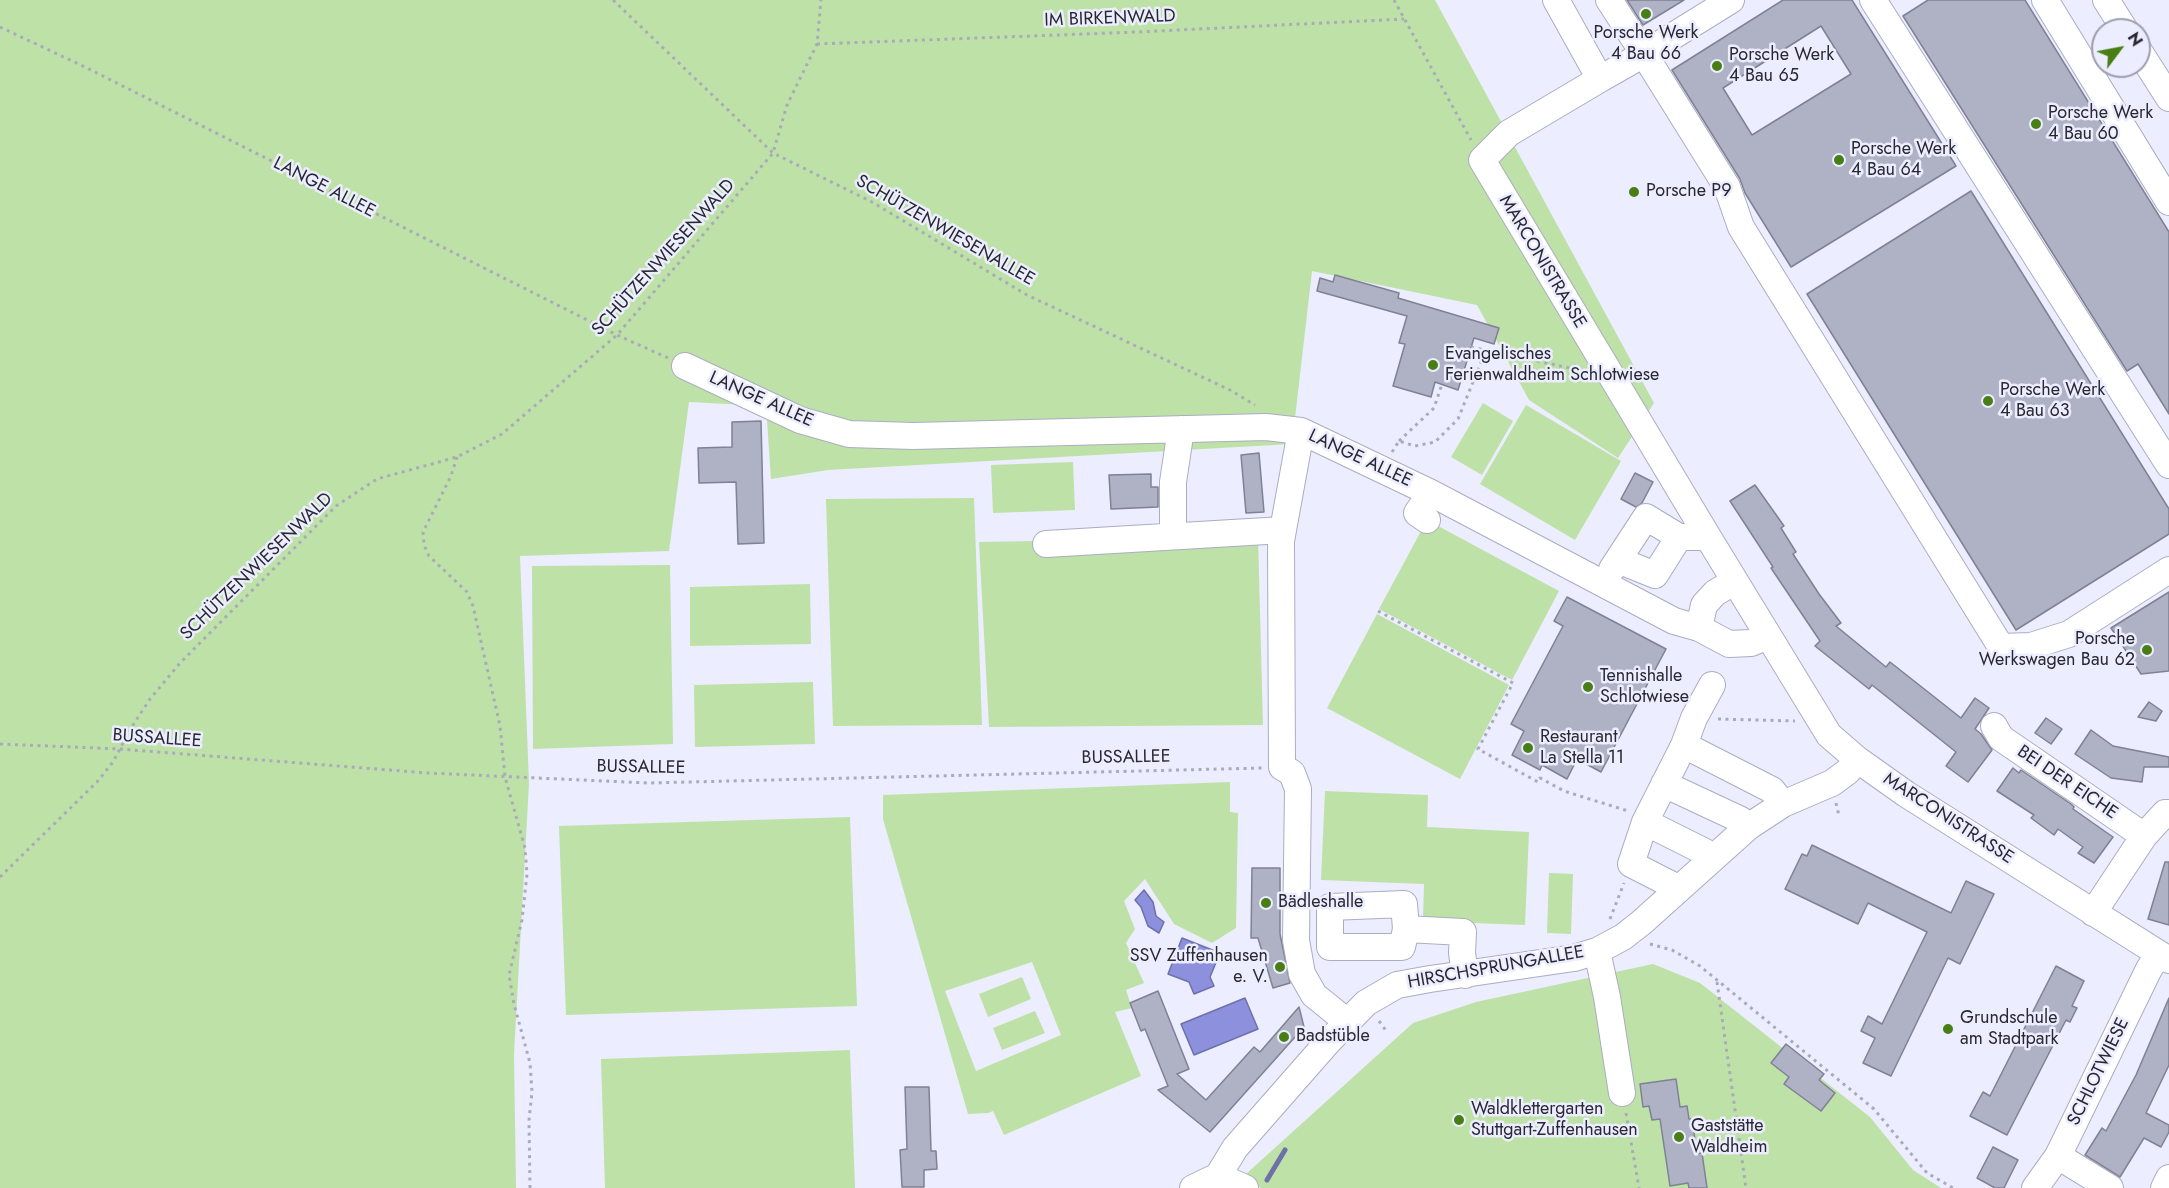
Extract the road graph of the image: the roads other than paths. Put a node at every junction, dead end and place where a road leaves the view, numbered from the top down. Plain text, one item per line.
1 (1556, 0) edge
2 (1609, 0) edge
3 (1731, 0) edge
4 (1873, 0) edge
5 (2045, 0) edge
6 (2106, 0) edge
7 (2117, 18) edge
8 (1644, 54) junction
9 (2151, 70) edge
10 (1600, 80) junction
11 (2169, 98) edge
12 (2169, 202) edge
13 (686, 366) road end
14 (1181, 429) junction
15 (1301, 431) junction
16 (2169, 465) edge
17 (1431, 493) junction
18 (1427, 520) dead end
19 (1283, 530) junction
20 (1173, 536) junction
21 (1679, 537) junction
22 (1708, 537) junction
23 (1046, 544) dead end
24 (2169, 570) edge
25 (1736, 581) junction
26 (1699, 628) junction
27 (1768, 636) junction
28 (1712, 685) dead end
29 (1994, 726) dead end
30 (1684, 745) junction
31 (1858, 760) junction
32 (1664, 784) junction
33 (1783, 804) junction
34 (2169, 813) edge
35 (1646, 819) junction
36 (1748, 827) junction
37 (2144, 836) junction
38 (1711, 859) junction
39 (1678, 888) junction
40 (2093, 913) junction
41 (1406, 929) dead end
42 (1597, 951) junction
43 (2164, 957) edge
44 (1465, 975) junction
45 (1346, 1022) junction
46 (1622, 1093) road end
47 (2058, 1156) junction
48 (2169, 1178) edge
49 (1222, 1182) edge
50 (1193, 1188) edge
51 (1245, 1188) edge
52 (2035, 1188) edge
53 (2110, 1188) edge
54 (2164, 1188) edge

1 - 10 street
2 - 8 street
3 - 8 street
4 - 16 street
5 - 12 street
6 - 7 street
8 - 10 street
8 - 24 street
9 - 11 street
10 - 22 street, MARCONISTRASSE
13 - 14 street, LANGE ALLEE
14 - 15 street, LANGE ALLEE
14 - 20 street
15 - 17 street, LANGE ALLEE
15 - 19 street
17 - 18 street
17 - 26 street, LANGE ALLEE
19 - 20 street
19 - 45 street
20 - 23 street
21 - 21 street
21 - 22 street
22 - 25 street, MARCONISTRASSE
25 - 26 street
25 - 27 street, MARCONISTRASSE
26 - 27 street
27 - 31 street, MARCONISTRASSE
28 - 30 street
29 - 37 street, BEI DER EICHE
30 - 32 street
30 - 33 street
31 - 33 street, HIRSCHSPRUNGALLEE
31 - 40 street, MARCONISTRASSE
32 - 35 street
32 - 36 street
33 - 36 street, HIRSCHSPRUNGALLEE
34 - 37 street
35 - 38 street
35 - 39 street
36 - 38 street, HIRSCHSPRUNGALLEE
37 - 40 street
38 - 39 street, HIRSCHSPRUNGALLEE
39 - 42 street, HIRSCHSPRUNGALLEE
40 - 43 street, MARCONISTRASSE
41 - 44 street
42 - 44 street, HIRSCHSPRUNGALLEE
42 - 46 street
43 - 47 street, SCHLOTWIESE
44 - 45 street, HIRSCHSPRUNGALLEE
45 - 49 street, HIRSCHSPRUNGALLEE
47 - 52 street, SCHLOTWIESE
47 - 53 street
48 - 54 street
49 - 50 street
49 - 51 street

